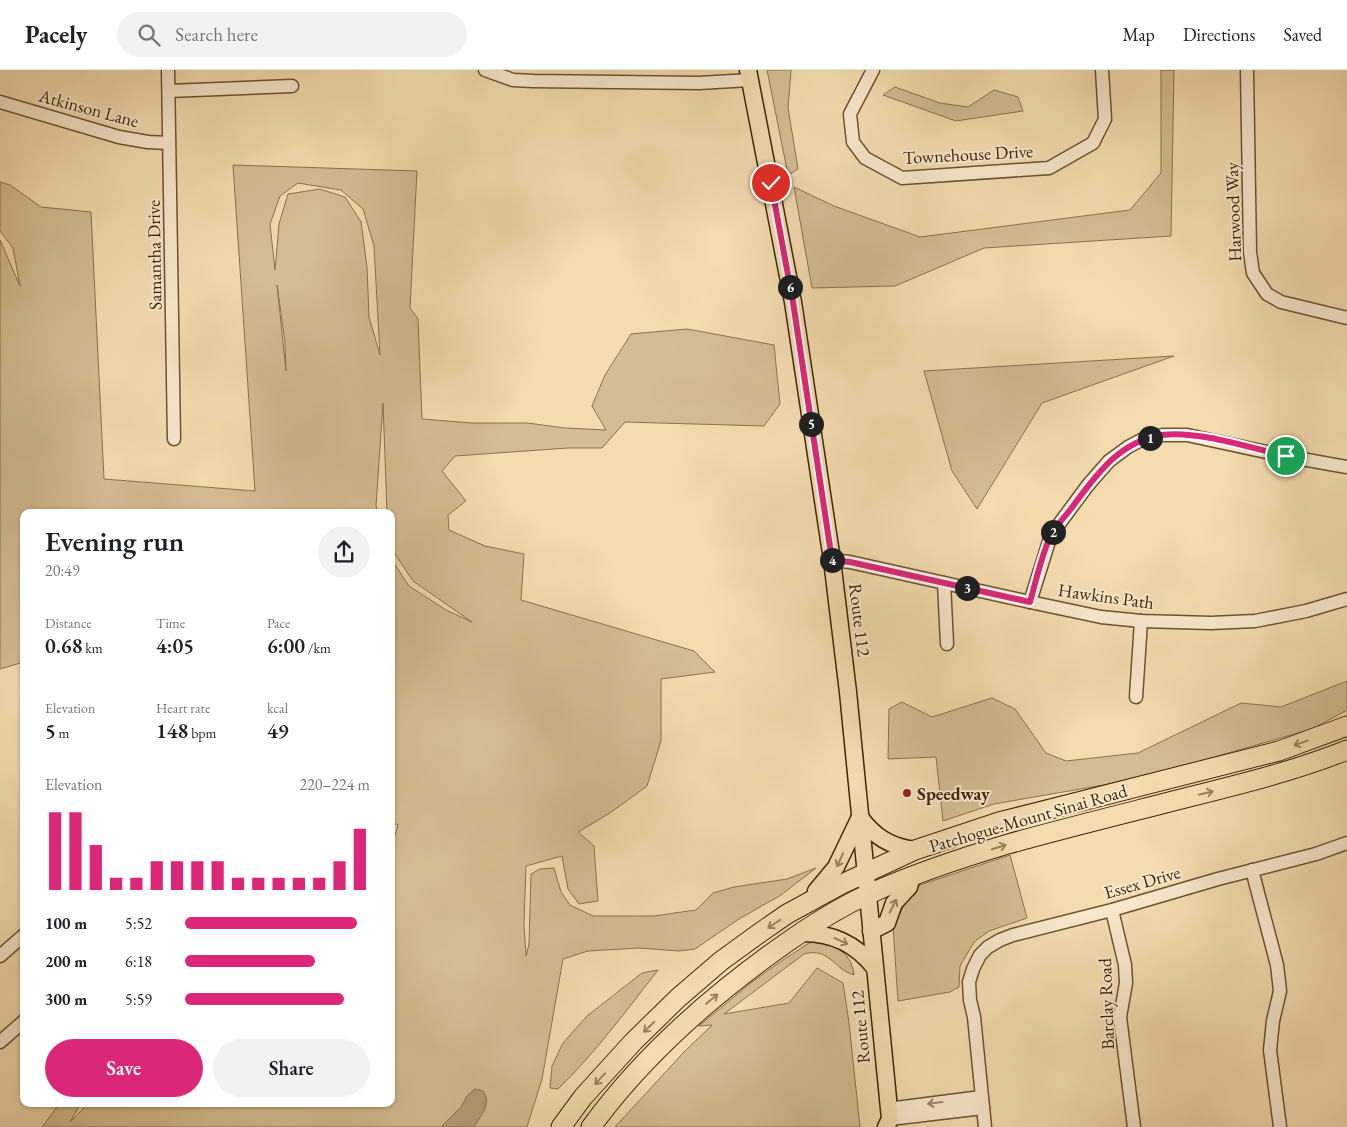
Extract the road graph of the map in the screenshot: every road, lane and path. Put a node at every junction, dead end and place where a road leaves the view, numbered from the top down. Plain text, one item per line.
1 (168, 70) edge
2 (485, 70) edge
3 (873, 70) edge
4 (1102, 70) edge
5 (1247, 70) edge
6 (585, 75) edge
7 (749, 75) edge
8 (292, 86) dead end
9 (169, 91) junction
10 (0, 102) edge
11 (170, 143) junction
12 (1347, 318) edge
13 (174, 439) dead end
14 (1347, 467) edge
15 (832, 560) junction
16 (944, 583) junction
17 (1347, 599) edge
18 (1030, 602) junction
19 (1141, 621) junction
20 (947, 644) dead end
21 (1136, 696) dead end
22 (1347, 726) edge
23 (1347, 750) edge
24 (860, 817) junction
25 (1347, 843) edge
26 (915, 850) junction
27 (1252, 870) junction
28 (865, 873) junction
29 (912, 877) junction
30 (867, 895) junction
31 (815, 898) junction
32 (1112, 910) junction
33 (871, 931) junction
34 (800, 933) junction
35 (20, 938) edge
36 (0, 956) edge
37 (874, 968) junction
38 (20, 1024) edge
39 (0, 1042) edge
40 (982, 1102) junction
41 (890, 1121) edge
42 (568, 1125) edge
43 (591, 1127) edge
44 (985, 1127) edge
45 (1134, 1127) edge
46 (1280, 1127) edge

1 - 9 street, Samantha Drive
2 - 6 street
3 - 4 street, Townehouse Drive
5 - 12 street, Harwood Way
6 - 7 street
7 - 15 main road, Route 112
8 - 9 street
9 - 11 street, Samantha Drive
10 - 11 street, Atkinson Lane
11 - 13 street, Samantha Drive
14 - 18 street
15 - 16 street, Hawkins Path
15 - 24 main road, Route 112
16 - 18 street, Hawkins Path
16 - 20 street
17 - 19 street, Hawkins Path
18 - 19 street, Hawkins Path
19 - 21 street
22 -> 26 highway, Patchogue-Mount Sinai Road
29 -> 23 highway, Patchogue-Mount Sinai Road
24 - 26 main road
24 - 28 main road, Route 112
24 -> 31 main road
25 - 27 street, Essex Drive
26 - 28 highway, Patchogue-Mount Sinai Road
27 - 32 street, Essex Drive
27 - 46 street
28 - 30 main road, Route 112
28 - 31 highway, Patchogue-Mount Sinai Road
29 - 30 highway, Patchogue-Mount Sinai Road
33 -> 29 main road
30 - 33 main road, Route 112
30 - 34 highway, Patchogue-Mount Sinai Road
31 -> 42 highway, Patchogue-Mount Sinai Road
32 - 40 street, Essex Drive
32 - 45 street, Barclay Road
33 - 37 main road, Route 112
34 -> 37 main road
43 -> 34 highway, Patchogue-Mount Sinai Road
35 - 36 street
37 - 41 main road, Route 112
38 - 39 street
40 - 41 street
40 - 44 street

